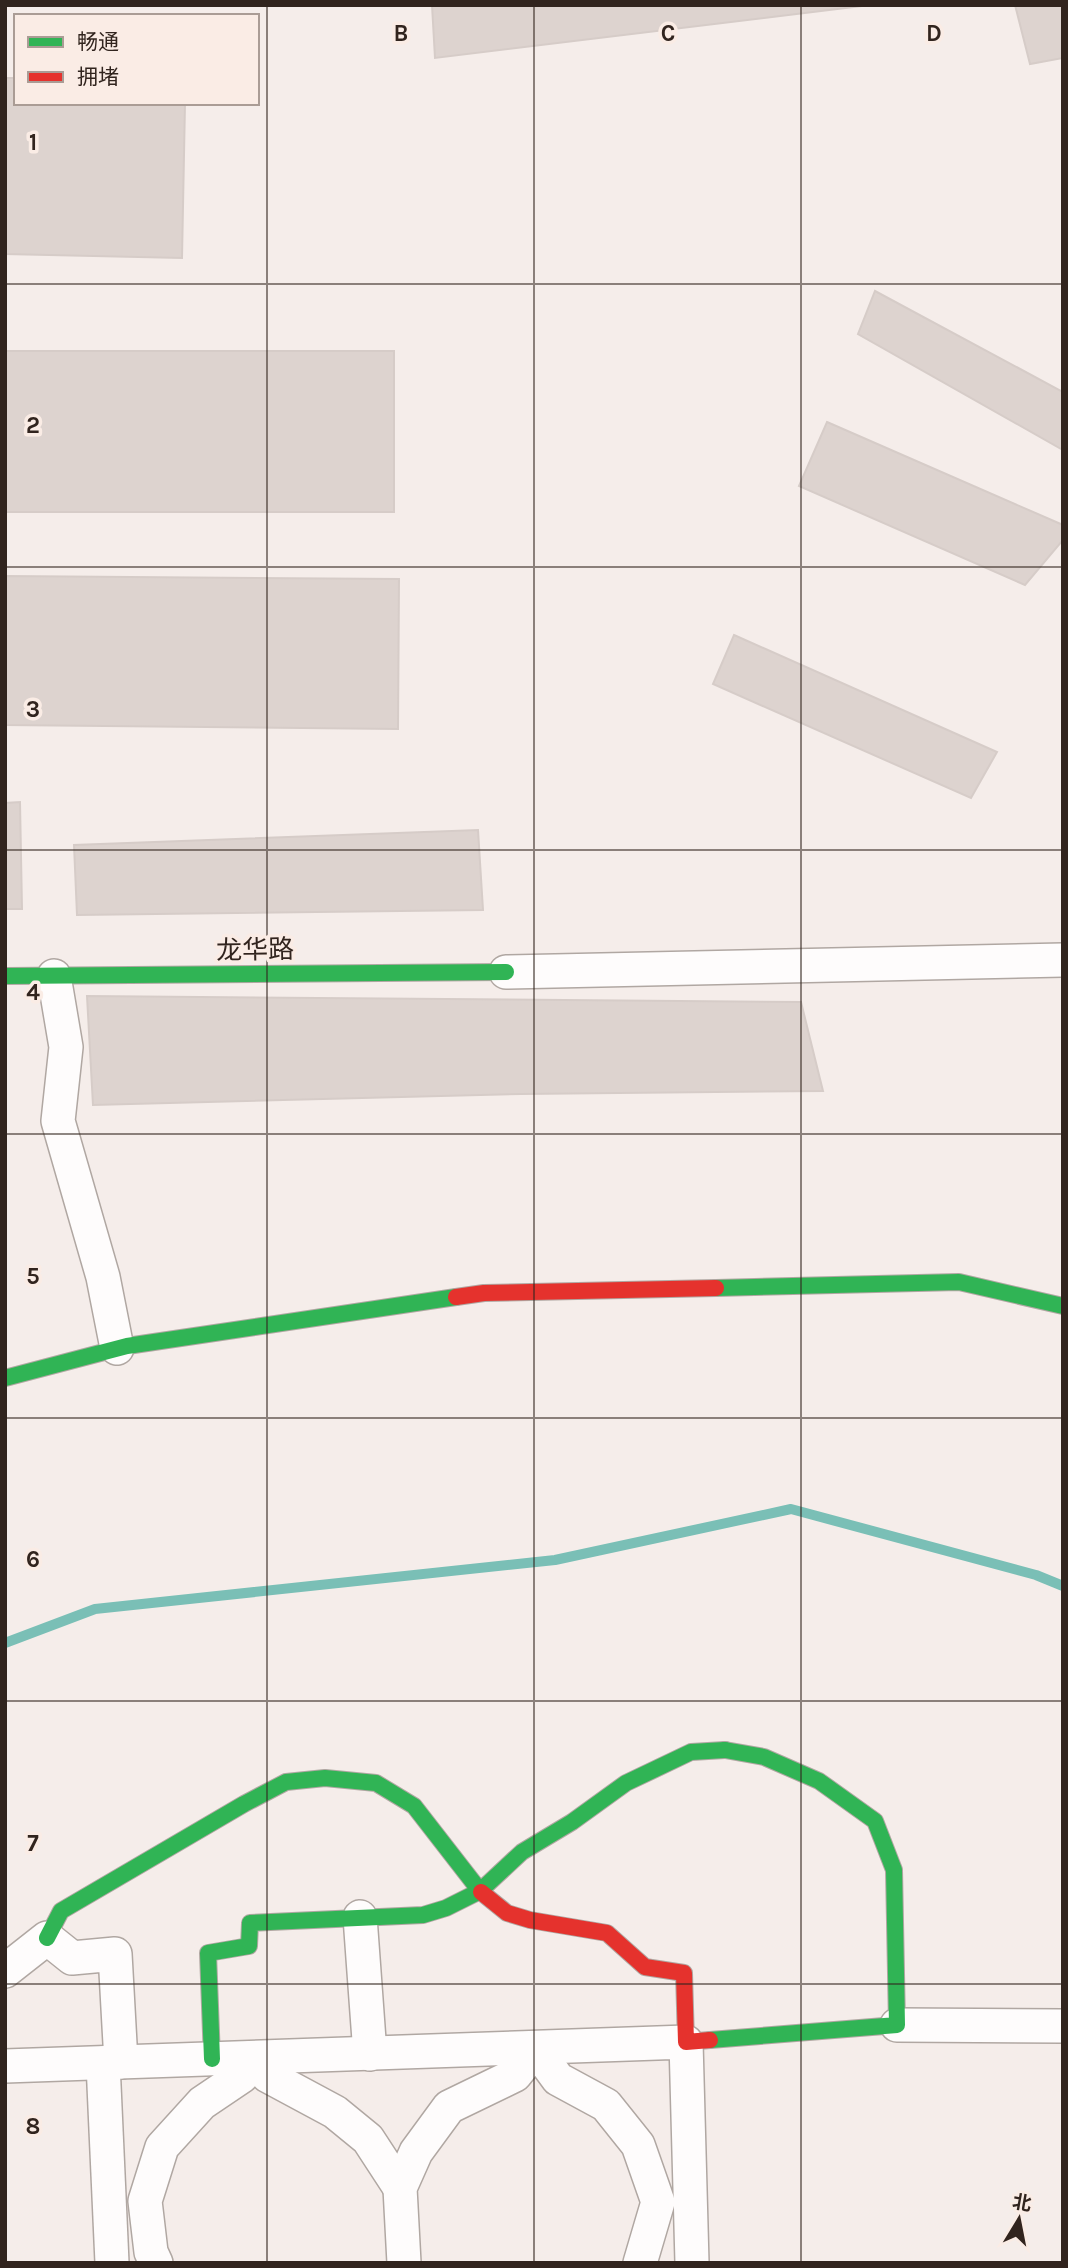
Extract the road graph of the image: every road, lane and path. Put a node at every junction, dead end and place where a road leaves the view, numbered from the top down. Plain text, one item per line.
1 (1063, 960) edge
2 (506, 972) joint
3 (5, 976) edge
4 (54, 976) junction
5 (1063, 1306) edge
6 (117, 1348) junction
7 (5, 1378) edge
8 (480, 1891) junction
9 (360, 1917) junction
10 (47, 1938) junction
11 (5, 1972) edge
12 (897, 2025) junction
13 (1063, 2026) edge
14 (687, 2042) junction
15 (536, 2049) junction
16 (369, 2054) junction
17 (250, 2058) junction
18 (212, 2059) junction
19 (112, 2063) junction
20 (5, 2066) edge
21 (400, 2188) junction
22 (112, 2263) edge
23 (156, 2263) edge
24 (404, 2263) edge
25 (640, 2263) edge
26 (692, 2263) edge

1 - 2 street
2 - 4 street, 龙华路
3 - 4 street, 龙华路
4 - 6 street
5 - 6 street
6 - 7 street
8 - 9 street
8 - 10 street
8 - 12 street
8 - 14 street
9 - 16 street
9 - 18 street
10 - 11 street
10 - 19 street
12 - 13 street
12 - 14 street
14 - 15 street
14 - 26 street
15 - 16 street
15 - 21 street
15 - 25 street
16 - 17 street
17 - 18 street
17 - 21 street
17 - 23 street
18 - 19 street
19 - 20 street
19 - 22 street
21 - 24 street

